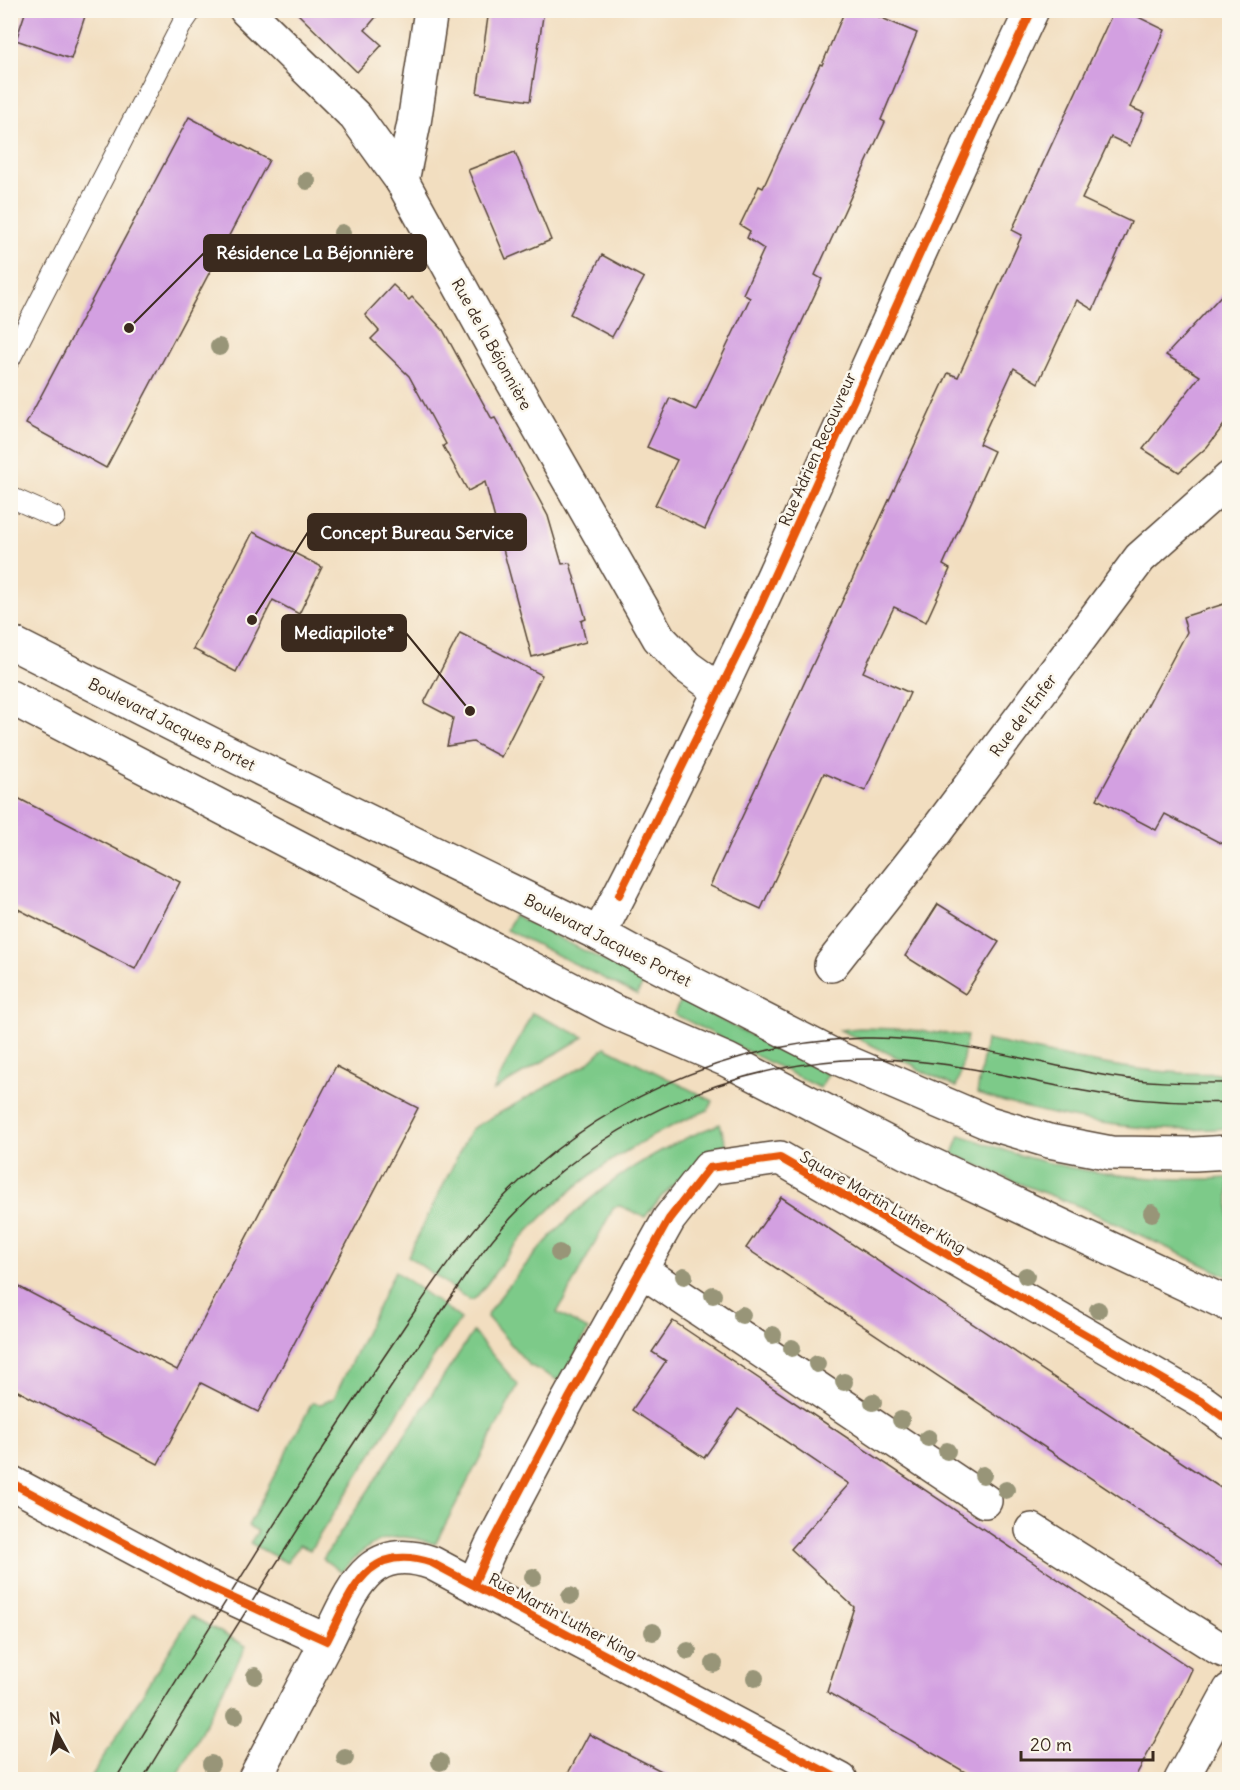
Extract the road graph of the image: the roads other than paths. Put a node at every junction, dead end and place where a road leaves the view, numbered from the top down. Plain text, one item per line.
1 (192, 10) edge
2 (246, 10) edge
3 (430, 10) edge
4 (1032, 10) edge
5 (402, 181) junction
6 (10, 359) edge
7 (1230, 478) edge
8 (10, 497) edge
9 (55, 517) dead end
10 (10, 642) edge
11 (719, 690) junction
12 (10, 697) edge
13 (599, 934) junction
14 (831, 965) dead end
15 (1230, 1152) edge
16 (641, 1270) junction
17 (1230, 1305) edge
18 (1230, 1422) edge
19 (10, 1482) edge
20 (985, 1501) dead end
21 (1032, 1530) dead end
22 (474, 1584) junction
23 (327, 1641) junction
24 (1230, 1653) edge
25 (1230, 1690) edge
26 (254, 1779) edge
27 (841, 1779) edge
28 (1181, 1779) edge

1 - 6 lane
2 - 5 street, Rue de la Béjonnière
3 - 5 street
4 - 11 street, Rue Adrien Recouvreur
5 - 11 street, Rue de la Béjonnière
7 - 14 street, Rue de l'Enfer
8 - 9 lane
10 - 13 street, Boulevard Jacques Portet
11 - 13 street, Rue Adrien Recouvreur
12 - 17 street
13 - 15 street, Boulevard Jacques Portet
16 - 18 street, Square Martin Luther King
16 - 20 street
16 - 22 street, Square Martin Luther King
19 - 23 street
21 - 24 street
22 - 23 street, Rue Martin Luther King
22 - 27 street, Rue Martin Luther King
23 - 26 street, Rue Martin Luther King
25 - 28 street

